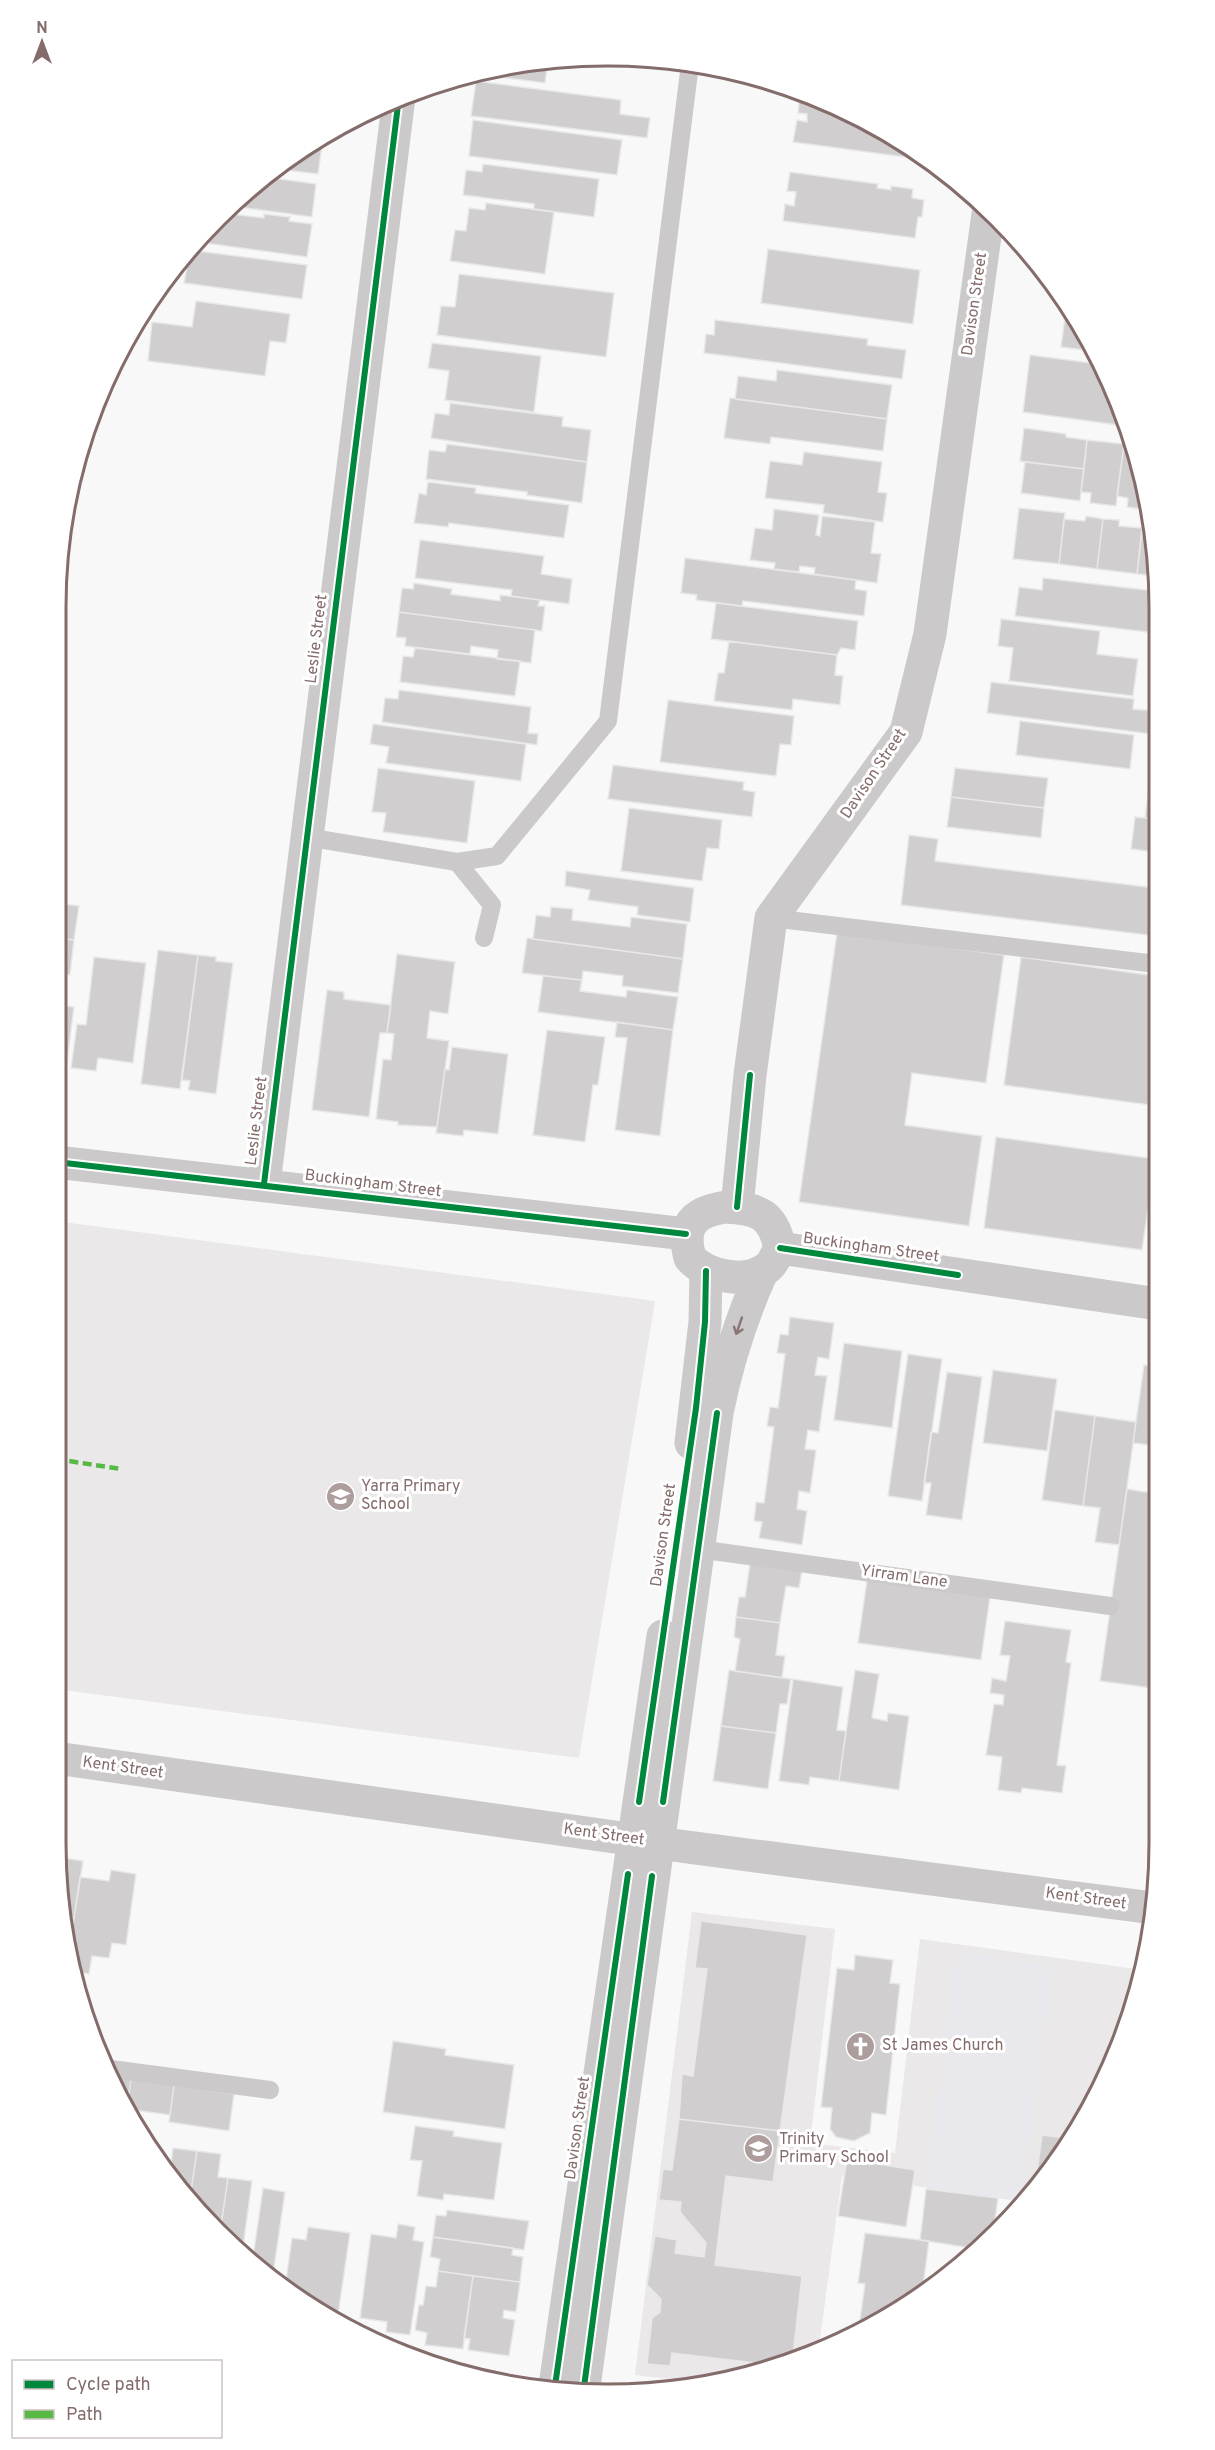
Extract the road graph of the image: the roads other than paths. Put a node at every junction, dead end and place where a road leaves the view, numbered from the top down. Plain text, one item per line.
1 (689, 73) edge
2 (398, 108) edge
3 (987, 222) edge
4 (306, 837) junction
5 (457, 862) junction
6 (771, 918) junction
7 (484, 938) dead end
8 (1149, 963) edge
9 (66, 1163) edge
10 (264, 1184) junction
11 (737, 1208) junction
12 (686, 1234) junction
13 (771, 1260) junction
14 (706, 1271) junction
15 (1149, 1303) edge
16 (687, 1548) junction
17 (1110, 1606) dead end
18 (66, 1759) edge
19 (645, 1841) junction
20 (1145, 1907) edge
21 (117, 2071) edge
22 (270, 2090) dead end
23 (556, 2381) edge
24 (584, 2383) edge

1 - 5 lane
2 - 4 street, Leslie Street
3 - 6 street, Davison Street
4 - 5 lane
4 - 10 street, Leslie Street
5 - 7 lane
6 - 8 lane
6 - 11 street, Davison Street
9 - 10 street, Buckingham Street
10 - 12 street, Buckingham Street
11 - 12 street
11 - 13 street
12 - 14 street
13 - 14 street
13 - 15 street, Buckingham Street
13 -> 16 street, Davison Street
14 - 16 street, Davison Street
16 - 17 lane, Yirram Lane
16 - 19 street, Davison Street
18 - 19 street, Kent Street
19 - 20 street, Kent Street
19 - 23 street, Davison Street
19 - 24 street, Davison Street
21 - 22 lane

